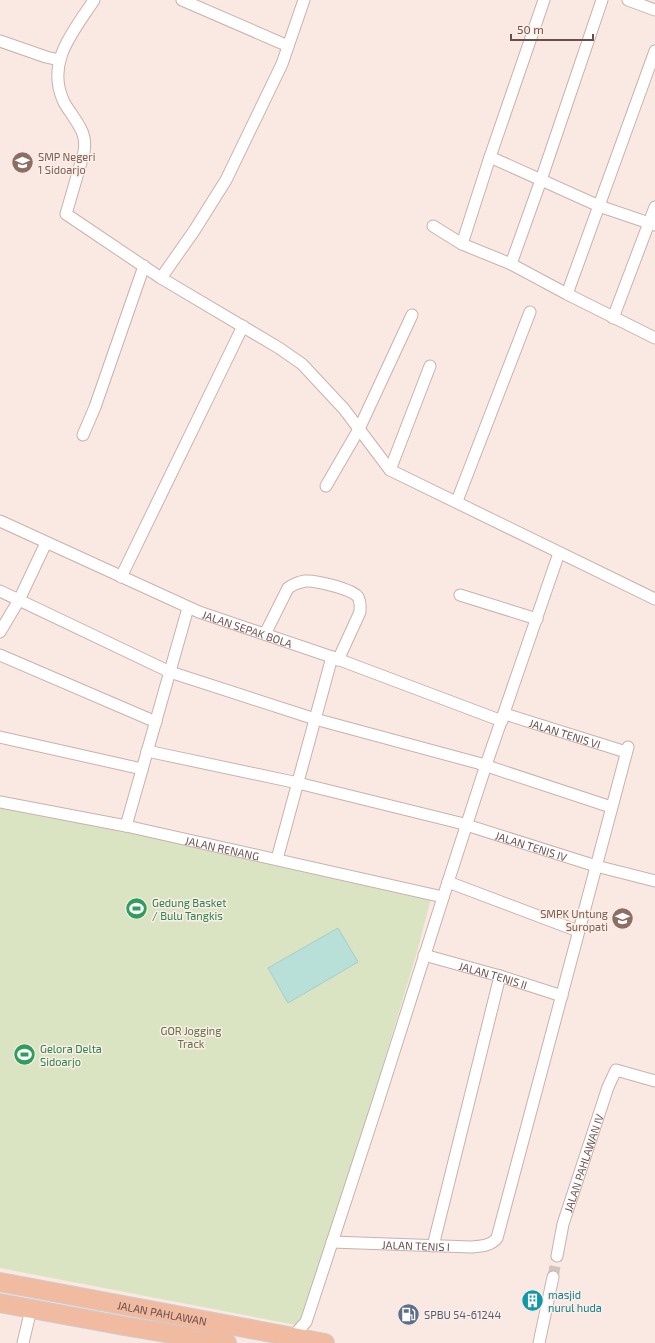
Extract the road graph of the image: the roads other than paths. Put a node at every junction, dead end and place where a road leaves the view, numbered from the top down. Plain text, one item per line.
1 (94, 0) edge
2 (182, 0) edge
3 (304, 0) edge
4 (544, 0) edge
5 (602, 0) edge
6 (628, 0) edge
7 (655, 10) edge
8 (0, 41) edge
9 (288, 46) junction
10 (655, 51) edge
11 (59, 60) junction
12 (490, 157) junction
13 (541, 180) junction
14 (599, 206) junction
15 (655, 207) edge
16 (652, 224) edge
17 (433, 226) dead end
18 (462, 244) junction
19 (511, 264) junction
20 (144, 266) junction
21 (161, 278) junction
22 (567, 294) junction
23 (530, 312) dead end
24 (412, 315) dead end
25 (613, 318) junction
26 (243, 326) junction
27 (655, 338) edge
28 (430, 366) dead end
29 (359, 429) junction
30 (84, 435) dead end
31 (390, 470) junction
32 (326, 486) dead end
33 (457, 501) junction
34 (0, 521) edge
35 (46, 543) junction
36 (559, 553) junction
37 (121, 577) junction
38 (0, 591) edge
39 (460, 595) dead end
40 (655, 599) edge
41 (19, 600) junction
42 (188, 608) junction
43 (537, 619) junction
44 (0, 632) edge
45 (265, 634) junction
46 (0, 655) edge
47 (335, 658) junction
48 (170, 672) junction
49 (503, 718) junction
50 (315, 719) junction
51 (156, 722) junction
52 (0, 737) edge
53 (147, 751) junction
54 (486, 765) junction
55 (142, 769) junction
56 (298, 783) junction
57 (0, 802) edge
58 (611, 807) junction
59 (467, 824) junction
60 (126, 826) junction
61 (278, 859) junction
62 (596, 866) junction
63 (655, 880) edge
64 (448, 882) junction
65 (443, 896) junction
66 (578, 931) junction
67 (424, 955) junction
68 (500, 976) junction
69 (562, 996) junction
70 (655, 1081) edge
71 (332, 1242) junction
72 (433, 1246) junction
73 (557, 1256) tunnel mouth
74 (553, 1276) tunnel mouth
75 (0, 1282) edge
76 (0, 1303) edge
77 (31, 1308) junction
78 (306, 1322) junction
79 (293, 1336) junction
80 (320, 1342) edge
81 (23, 1343) edge
82 (227, 1343) edge
83 (539, 1343) edge

1 - 11 street
2 - 9 street
3 - 9 street
4 - 12 street
5 - 13 street
6 - 7 street
8 - 11 street
9 - 21 street
10 - 14 street
11 - 20 street
12 - 13 street
12 - 18 street
13 - 14 street
13 - 19 street
14 - 16 street
14 - 22 street
15 - 16 street
16 - 25 street
17 - 18 street
18 - 19 street
19 - 22 street
20 - 21 street
20 - 30 street
21 - 26 street
22 - 25 street
23 - 33 street
24 - 29 street
25 - 27 street
26 - 29 street
26 - 37 street
28 - 31 street
29 - 31 street
29 - 32 street
31 - 33 street
33 - 36 street
34 - 35 street, JALAN SEPAK BOLA
35 - 37 street, JALAN SEPAK BOLA
35 - 41 street
36 - 40 street
36 - 43 street
37 - 42 street, JALAN SEPAK BOLA
38 - 41 street
39 - 43 street
41 - 44 street
41 - 48 street
42 - 45 street, JALAN SEPAK BOLA
42 - 48 street
43 - 49 street
45 - 47 street, JALAN SEPAK BOLA
45 - 47 street
46 - 51 street
47 - 49 street, JALAN SEPAK BOLA
47 - 50 street
48 - 50 street
48 - 51 street
49 - 54 street
49 - 58 street, JALAN TENIS VI
50 - 54 street
50 - 56 street
51 - 53 street
52 - 55 street
53 - 55 street
53 - 56 street, JALAN TENIS IV
54 - 58 street
54 - 59 street
55 - 60 street
56 - 59 street, JALAN TENIS IV
56 - 61 street
57 - 60 street, JALAN RENANG
58 - 62 street
59 - 62 street, JALAN TENIS IV
59 - 64 street
60 - 61 street, JALAN RENANG
61 - 65 street, JALAN RENANG
62 - 63 street, JALAN TENIS IV
62 - 66 street
64 - 65 street
64 - 66 street
65 - 67 street
66 - 69 street
67 - 68 street, JALAN TENIS II
67 - 71 street
68 - 69 street, JALAN TENIS II
68 - 72 street
69 - 72 street, JALAN TENIS I
70 - 73 street, JALAN PAHLAWAN IV
71 - 72 street, JALAN TENIS I
71 - 78 street
74 - 83 street
75 - 79 main road, JALAN PAHLAWAN
76 - 77 main road, JALAN PAHLAWAN
77 - 81 street
77 - 82 main road, JALAN PAHLAWAN
78 - 79 street
78 - 80 street
79 - 80 main road, JALAN PAHLAWAN

